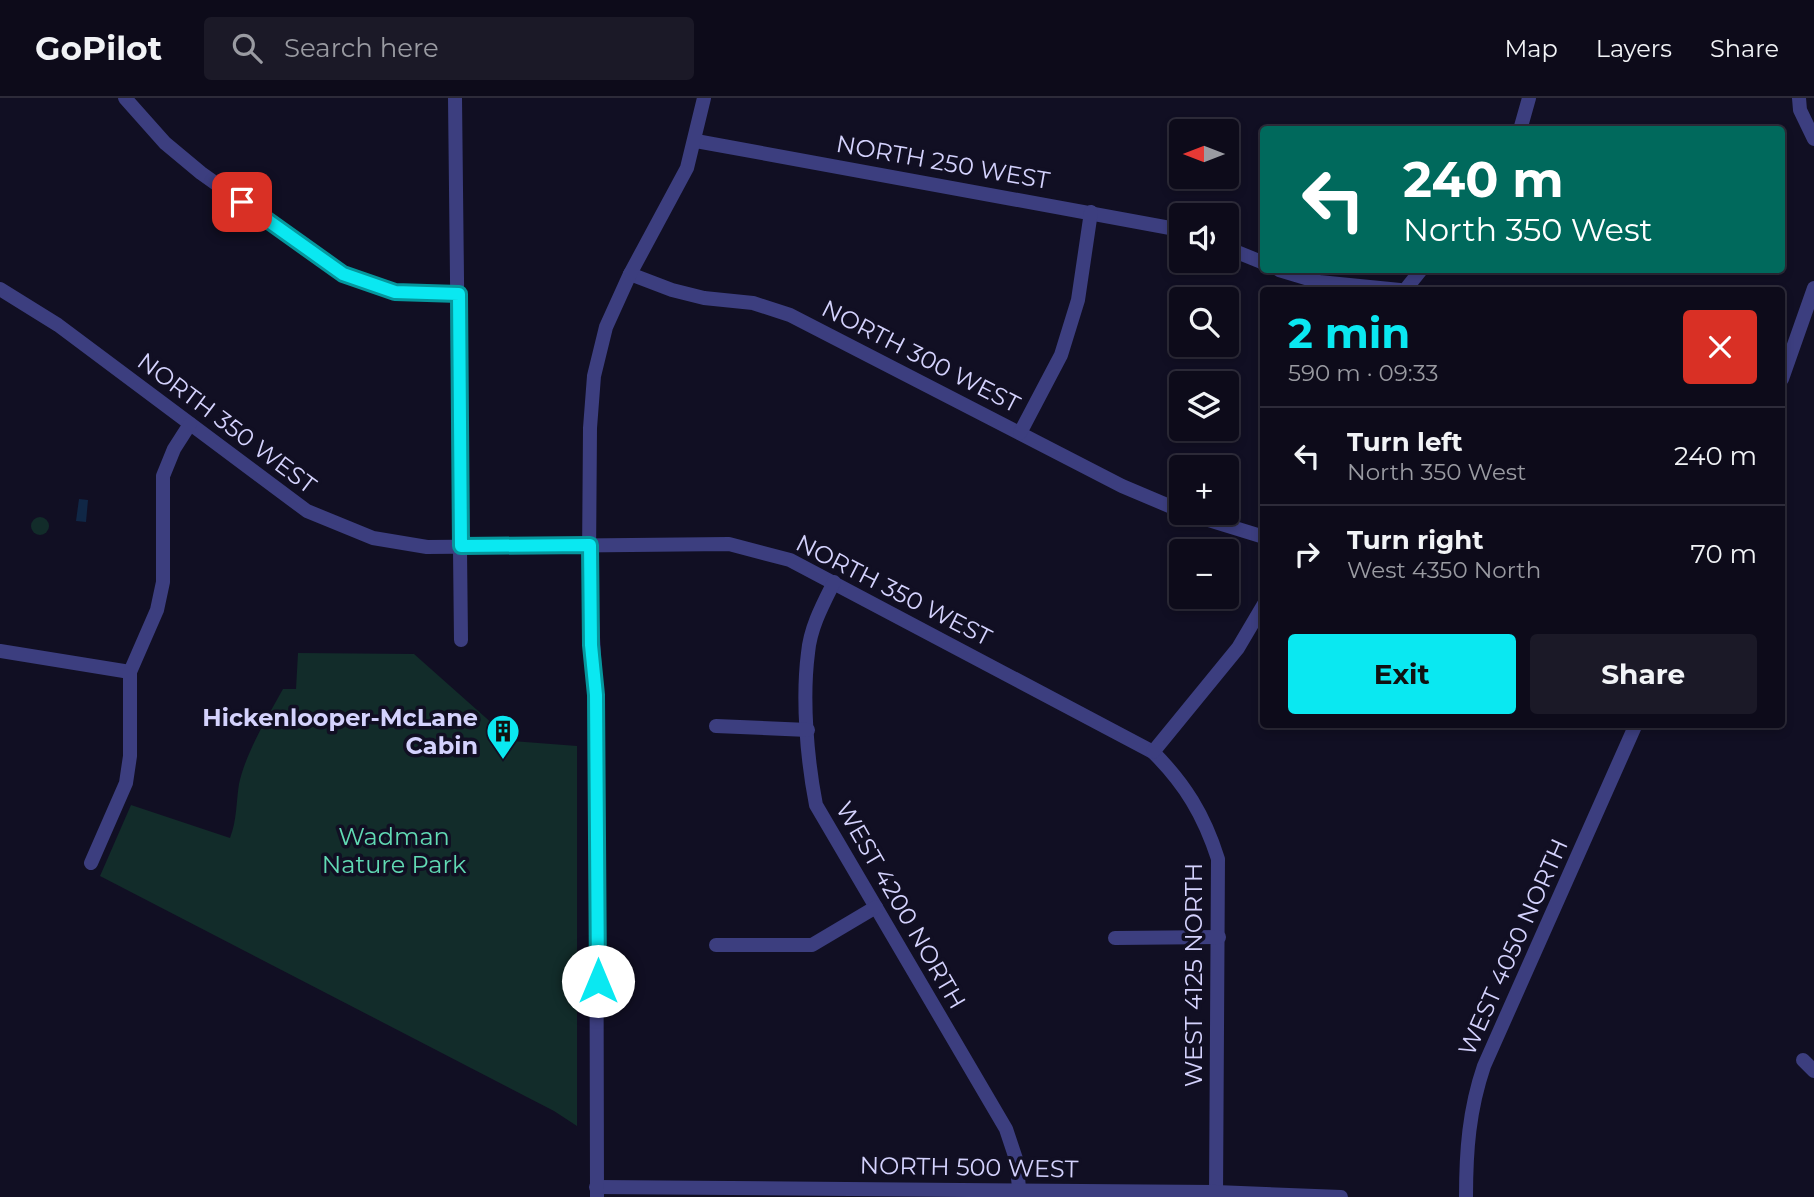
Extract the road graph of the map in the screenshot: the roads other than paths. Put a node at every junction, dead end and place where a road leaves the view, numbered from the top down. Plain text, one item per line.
1 (125, 98) edge
2 (455, 98) edge
3 (704, 98) edge
4 (1529, 98) edge
5 (1800, 98) edge
6 (1521, 126) edge
7 (1814, 139) edge
8 (696, 141) junction
9 (1091, 212) junction
10 (1169, 228) edge
11 (1239, 253) edge
12 (1260, 261) edge
13 (1289, 273) edge
14 (1418, 273) edge
15 (630, 274) junction
16 (1371, 287) edge
17 (1405, 287) edge
18 (1814, 288) edge
19 (0, 289) edge
20 (459, 294) junction
21 (1785, 370) edge
22 (190, 424) junction
23 (1020, 433) junction
24 (1169, 506) edge
25 (1226, 525) edge
26 (1260, 536) edge
27 (590, 545) junction
28 (461, 546) junction
29 (834, 582) junction
30 (1260, 611) edge
31 (461, 640) dead end
32 (0, 652) edge
33 (130, 672) junction
34 (716, 726) dead end
35 (1634, 728) edge
36 (808, 730) junction
37 (1153, 751) junction
38 (91, 863) dead end
39 (876, 907) junction
40 (1219, 937) junction
41 (1115, 938) dead end
42 (716, 945) dead end
43 (1803, 1060) dead end
44 (1814, 1071) edge
45 (596, 1192) edge
46 (1020, 1194) edge
47 (1216, 1195) edge
48 (1341, 1197) edge
49 (1466, 1197) edge

1 - 20 street
2 - 20 street
3 - 8 street
4 - 6 street
5 - 7 street
8 - 9 street, NORTH 250 WEST
8 - 15 street
9 - 10 street, NORTH 250 WEST
9 - 23 street
11 - 12 street
13 - 16 street
14 - 17 street
15 - 23 street, NORTH 300 WEST
15 - 27 street
18 - 21 street
19 - 22 street, NORTH 350 WEST
20 - 28 street
22 - 28 street, NORTH 350 WEST
22 - 33 street
23 - 24 street, NORTH 300 WEST
25 - 26 street, NORTH 300 WEST
27 - 28 street, NORTH 350 WEST
27 - 29 street, NORTH 350 WEST
27 - 45 street
28 - 31 street
29 - 36 street, WEST 4200 NORTH
29 - 37 street, NORTH 350 WEST
30 - 37 street
32 - 33 street
33 - 38 street
34 - 36 street
35 - 49 street, WEST 4050 NORTH
36 - 39 street, WEST 4200 NORTH
37 - 40 street, WEST 4125 NORTH
39 - 42 street
39 - 46 street, WEST 4200 NORTH
40 - 41 street
40 - 47 street, WEST 4125 NORTH
43 - 44 street
45 - 46 street, NORTH 500 WEST
46 - 47 street, NORTH 500 WEST
47 - 48 street, NORTH 500 WEST

